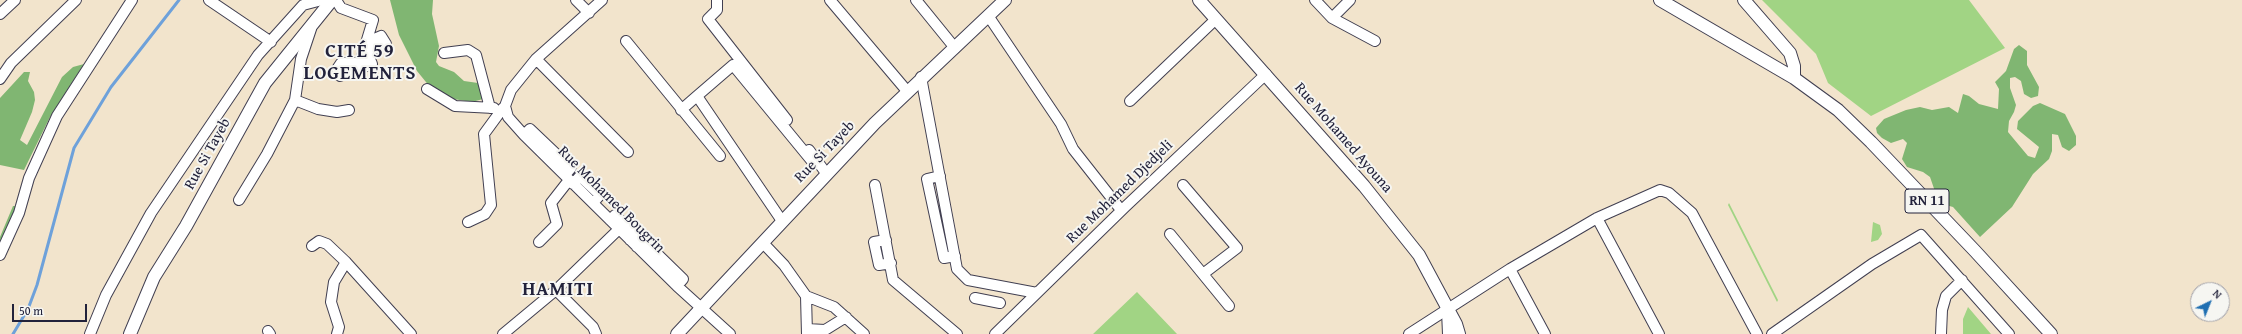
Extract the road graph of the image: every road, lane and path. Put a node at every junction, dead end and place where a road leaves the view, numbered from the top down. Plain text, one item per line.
1 (14, 0) edge
2 (76, 0) edge
3 (132, 0) edge
4 (210, 0) edge
5 (322, 0) edge
6 (332, 0) edge
7 (336, 0) edge
8 (576, 0) edge
9 (602, 0) edge
10 (717, 0) edge
11 (830, 0) edge
12 (916, 0) edge
13 (1199, 0) edge
14 (1315, 0) edge
15 (1350, 0) edge
16 (1660, 0) edge
17 (1744, 0) edge
18 (1000, 2) edge
19 (589, 13) junction
20 (0, 14) edge
21 (988, 17) junction
22 (1332, 18) junction
23 (1216, 19) junction
24 (312, 25) junction
25 (626, 41) dead end
26 (271, 42) junction
27 (367, 42) junction
28 (1375, 42) dead end
29 (955, 48) junction
30 (444, 53) dead end
31 (536, 60) junction
32 (1266, 74) junction
33 (921, 77) junction
34 (1794, 78) junction
35 (0, 79) edge
36 (427, 89) dead end
37 (907, 91) junction
38 (697, 96) junction
39 (295, 100) junction
40 (1130, 101) dead end
41 (490, 108) junction
42 (504, 108) junction
43 (349, 110) dead end
44 (681, 110) junction
45 (628, 152) dead end
46 (720, 156) dead end
47 (811, 160) dead end
48 (826, 173) junction
49 (569, 180) junction
50 (875, 185) dead end
51 (1183, 185) dead end
52 (239, 200) dead end
53 (1121, 210) junction
54 (1597, 218) junction
55 (610, 220) junction
56 (782, 221) junction
57 (468, 222) dead end
58 (619, 229) junction
59 (1170, 234) dead end
60 (539, 242) dead end
61 (633, 243) junction
62 (763, 243) junction
63 (312, 246) dead end
64 (0, 255) edge
65 (346, 262) junction
66 (1510, 269) junction
67 (1203, 274) junction
68 (1962, 280) junction
69 (990, 284) junction
70 (556, 290) junction
71 (1037, 293) junction
72 (806, 296) junction
73 (975, 298) dead end
74 (987, 300) junction
75 (1000, 303) dead end
76 (1228, 306) dead end
77 (703, 308) junction
78 (1448, 308) junction
79 (846, 317) junction
80 (807, 331) edge
81 (90, 334) edge
82 (130, 334) edge
83 (337, 334) edge
84 (411, 334) edge
85 (503, 334) edge
86 (596, 334) edge
87 (677, 334) edge
88 (730, 334) edge
89 (864, 334) edge
90 (956, 334) edge
91 (995, 334) edge
92 (1409, 334) edge
93 (1449, 334) edge
94 (1459, 334) edge
95 (1545, 334) edge
96 (1659, 334) edge
97 (1757, 334) edge
98 (1772, 334) edge
99 (1941, 334) edge
100 (2009, 334) edge
101 (2051, 334) edge

1 - 20 street
2 - 35 street
3 - 64 street
4 - 26 street
5 - 26 street
6 - 24 main road, Rue Si Tayeb
7 - 27 street
8 - 19 street
9 - 19 street
10 - 48 street
11 - 37 street
12 - 29 street
13 - 23 main road, Rue Mohamed Ayouna
14 - 22 street
15 - 22 street
16 - 34 main road, RN 11
17 - 34 main road
18 - 21 main road, Rue Si Tayeb
19 - 31 street
21 - 29 main road, Rue Si Tayeb
21 - 53 street
22 - 28 street
23 - 32 main road, Rue Mohamed Ayouna
23 - 40 street
24 - 39 street
24 - 82 main road, Rue Si Tayeb
25 - 44 street
26 - 81 street
27 - 27 street
29 - 33 main road, Rue Si Tayeb
30 - 41 street
31 - 42 street
31 - 45 street
32 - 53 street, Rue Mohamed Djedjeli
32 - 78 main road, Rue Mohamed Ayouna
33 - 37 main road, Rue Si Tayeb
33 - 69 street
34 - 101 main road, RN 11
36 - 41 street
37 - 48 main road, Rue Si Tayeb
38 - 44 street
38 - 47 street
38 - 56 street
39 - 43 street
39 - 52 street
41 - 42 street
42 - 49 street
42 - 57 street
44 - 46 street
48 - 56 main road, Rue Si Tayeb
49 - 55 street, Rue Mohamed Bougrin
49 - 60 street
50 - 90 street
51 - 67 street
53 - 71 street, Rue Mohamed Djedjeli
54 - 66 street
54 - 96 street
54 - 97 street
55 - 58 street, Rue Mohamed Bougrin
55 - 61 street
56 - 62 main road, Rue Si Tayeb
58 - 61 street, Rue Mohamed Bougrin
58 - 70 street
59 - 67 street
61 - 77 street
62 - 72 street
62 - 77 main road, Rue Si Tayeb
63 - 65 street
65 - 83 street
65 - 84 street
66 - 78 street
66 - 95 street
67 - 76 street
68 - 98 street
68 - 99 street
68 - 100 street
69 - 71 street
69 - 74 street
70 - 85 street
70 - 86 street
71 - 91 street, Rue Mohamed Djedjeli
72 - 79 street
72 - 80 street
73 - 74 street
74 - 75 street
77 - 87 main road, Rue Si Tayeb
77 - 88 street
78 - 92 street
78 - 93 main road
78 - 94 main road, Rue Mohamed Ayouna
79 - 80 street
79 - 89 street

